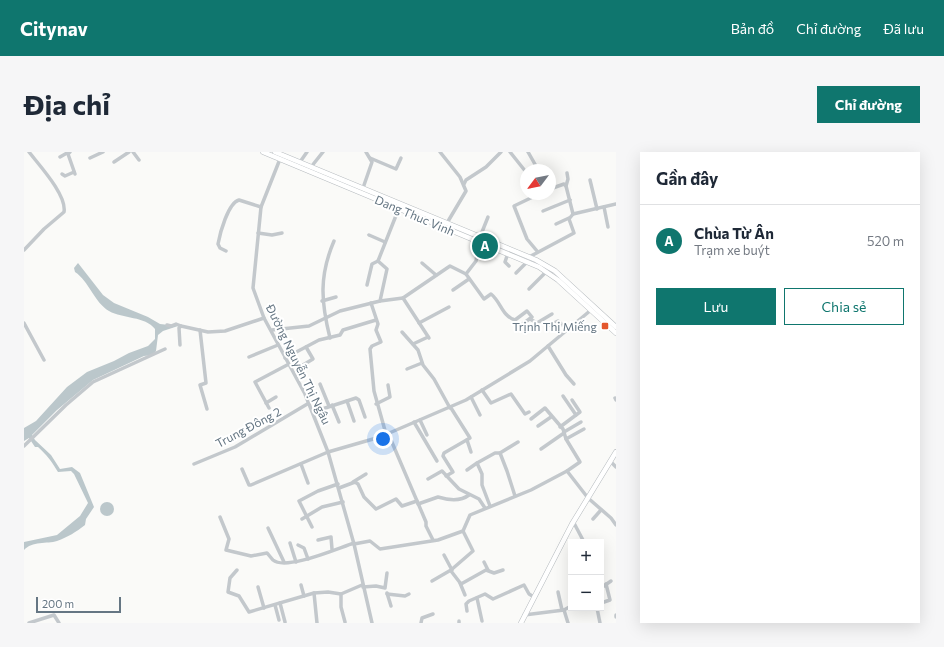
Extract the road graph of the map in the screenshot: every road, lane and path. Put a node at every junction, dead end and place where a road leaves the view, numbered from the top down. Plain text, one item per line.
1 (29, 152) edge
2 (103, 152) edge
3 (129, 152) edge
4 (133, 152) edge
5 (263, 152) edge
6 (275, 152) edge
7 (307, 152) edge
8 (323, 152) edge
9 (366, 152) edge
10 (501, 152) edge
11 (510, 152) edge
12 (528, 152) edge
13 (69, 153) edge
14 (442, 153) edge
15 (60, 157) dead end
16 (281, 157) junction
17 (90, 158) dead end
18 (370, 158) junction
19 (401, 158) dead end
20 (139, 160) dead end
21 (114, 162) dead end
22 (300, 162) junction
23 (520, 164) edge
24 (535, 164) edge
25 (311, 167) junction
26 (567, 173) dead end
27 (62, 174) dead end
28 (590, 180) dead end
29 (464, 184) junction
30 (566, 186) junction
31 (556, 187) edge
32 (363, 188) junction
33 (526, 200) edge
34 (570, 200) junction
35 (616, 204) edge
36 (604, 206) junction
37 (261, 207) junction
38 (399, 208) junction
39 (597, 209) junction
40 (543, 210) dead end
41 (573, 214) junction
42 (488, 218) dead end
43 (569, 218) junction
44 (446, 223) junction
45 (556, 224) dead end
46 (608, 227) dead end
47 (258, 233) junction
48 (282, 233) dead end
49 (369, 235) dead end
50 (480, 239) junction
51 (334, 241) dead end
52 (385, 242) junction
53 (24, 250) edge
54 (226, 251) dead end
55 (537, 251) junction
56 (508, 253) junction
57 (529, 259) junction
58 (378, 261) junction
59 (422, 263) dead end
60 (509, 266) dead end
61 (547, 271) junction
62 (516, 273) dead end
63 (466, 274) junction
64 (436, 275) junction
65 (469, 279) junction
66 (367, 285) dead end
67 (530, 289) dead end
68 (453, 290) dead end
69 (336, 297) dead end
70 (403, 298) junction
71 (322, 301) junction
72 (380, 301) junction
73 (371, 303) junction
74 (449, 307) dead end
75 (591, 310) junction
76 (552, 314) dead end
77 (264, 318) junction
78 (530, 318) junction
79 (325, 320) junction
80 (376, 320) junction
81 (24, 322) edge
82 (419, 323) junction
83 (167, 325) dead end
84 (550, 325) dead end
85 (181, 326) junction
86 (520, 326) dead end
87 (616, 327) edge
88 (200, 330) junction
89 (272, 330) junction
90 (568, 330) junction
91 (402, 332) dead end
92 (616, 333) edge
93 (330, 338) junction
94 (413, 344) junction
95 (180, 345) dead end
96 (278, 345) junction
97 (548, 346) junction
98 (306, 347) junction
99 (165, 349) dead end
100 (249, 357) dead end
101 (285, 358) junction
102 (44, 360) dead end
103 (422, 363) junction
104 (289, 364) junction
105 (303, 365) dead end
106 (407, 369) dead end
107 (320, 384) dead end
108 (574, 384) dead end
109 (388, 385) dead end
110 (482, 390) junction
111 (563, 396) dead end
112 (276, 397) dead end
113 (470, 397) junction
114 (572, 400) dead end
115 (347, 401) junction
116 (266, 402) junction
117 (309, 403) junction
118 (376, 404) junction
119 (330, 406) junction
120 (207, 408) dead end
121 (269, 408) dead end
122 (451, 408) junction
123 (313, 412) junction
124 (529, 412) dead end
125 (480, 414) dead end
126 (576, 415) junction
127 (365, 417) dead end
128 (551, 417) junction
129 (531, 418) dead end
130 (420, 420) junction
131 (354, 421) dead end
132 (339, 422) dead end
133 (414, 422) junction
134 (581, 422) dead end
135 (538, 426) dead end
136 (560, 427) junction
137 (584, 429) dead end
138 (564, 433) junction
139 (387, 434) junction
140 (427, 434) dead end
141 (566, 439) junction
142 (467, 440) junction
143 (518, 442) dead end
144 (24, 446) edge
145 (541, 449) dead end
146 (328, 452) junction
147 (471, 452) dead end
148 (616, 452) edge
149 (500, 453) junction
150 (437, 461) dead end
151 (610, 461) junction
152 (477, 463) junction
153 (194, 464) dead end
154 (301, 464) junction
155 (616, 467) edge
156 (242, 469) dead end
157 (467, 470) dead end
158 (567, 471) junction
159 (366, 474) dead end
160 (446, 476) junction
161 (428, 479) dead end
162 (352, 482) junction
163 (308, 483) dead end
164 (249, 485) junction
165 (339, 486) junction
166 (244, 487) dead end
167 (469, 495) junction
168 (515, 496) junction
169 (588, 498) junction
170 (343, 502) junction
171 (418, 503) junction
172 (490, 506) junction
173 (485, 508) junction
174 (601, 510) junction
175 (220, 517) dead end
176 (306, 517) junction
177 (593, 519) dead end
178 (302, 520) dead end
179 (572, 524) junction
180 (616, 525) edge
181 (312, 527) dead end
182 (268, 528) dead end
183 (463, 531) junction
184 (582, 539) edge
185 (318, 540) dead end
186 (433, 540) junction
187 (290, 543) dead end
188 (354, 544) junction
189 (298, 545) dead end
190 (332, 549) junction
191 (444, 555) dead end
192 (308, 560) junction
193 (284, 562) junction
194 (296, 562) junction
195 (484, 562) dead end
196 (237, 570) dead end
197 (452, 570) junction
198 (488, 570) junction
199 (504, 570) dead end
200 (386, 573) dead end
201 (432, 581) dead end
202 (611, 581) dead end
203 (460, 583) junction
204 (606, 584) joint
205 (301, 586) dead end
206 (363, 586) junction
207 (258, 587) dead end
208 (385, 588) junction
209 (558, 592) dead end
210 (314, 593) junction
211 (341, 594) junction
212 (387, 594) junction
213 (409, 594) dead end
214 (465, 595) dead end
215 (304, 596) junction
216 (534, 597) junction
217 (476, 598) junction
218 (604, 602) edge
219 (280, 603) junction
220 (275, 604) junction
221 (391, 606) dead end
222 (264, 608) junction
223 (568, 608) edge
224 (563, 610) junction
225 (467, 611) dead end
226 (598, 611) edge
227 (433, 614) dead end
228 (524, 615) junction
229 (279, 620) dead end
230 (482, 621) dead end
231 (285, 622) edge
232 (345, 622) dead end
233 (29, 623) edge
234 (59, 623) edge
235 (317, 623) edge
236 (372, 623) edge
237 (421, 623) edge
238 (521, 623) edge
239 (568, 623) edge
240 (600, 623) edge

1 - 53 street
2 - 17 street
3 - 21 street
4 - 20 street
5 - 16 main road, Dang Thuc Vinh
6 - 16 main road, Dang Thuc Vinh
7 - 22 street
8 - 25 street
9 - 18 street
10 - 29 street
11 - 23 street
12 - 24 street
13 - 15 street
13 - 27 street
14 - 29 street
16 - 22 main road, Dang Thuc Vinh
16 - 37 street, Đường Nguyễn Thị Ngâu
16 - 38 main road, Dang Thuc Vinh
18 - 19 street
18 - 32 street
22 - 25 main road, Dang Thuc Vinh
25 - 32 main road, Dang Thuc Vinh
26 - 30 street
28 - 39 street
29 - 44 street
30 - 31 street
30 - 34 street
32 - 44 main road, Dang Thuc Vinh
33 - 55 street
34 - 40 street
34 - 41 street
35 - 36 street
36 - 39 street
36 - 46 street
37 - 47 street, Đường Nguyễn Thị Ngâu
37 - 54 street
38 - 50 main road, Dang Thuc Vinh
38 - 52 street
39 - 41 street
41 - 43 street
42 - 50 street
43 - 45 street
43 - 55 street
44 - 50 main road, Dang Thuc Vinh
47 - 48 street
47 - 77 street, Đường Nguyễn Thị Ngâu
49 - 52 street
50 - 56 main road, Dang Thuc Vinh
50 - 57 main road, Dang Thuc Vinh
50 - 63 street
51 - 71 street
52 - 58 street
55 - 57 street
56 - 57 main road, Dang Thuc Vinh
56 - 60 street
57 - 61 main road, Dang Thuc Vinh
57 - 62 street
57 - 87 main road, Dang Thuc Vinh
58 - 66 street
58 - 72 street
59 - 64 street
61 - 67 street
61 - 75 main road, Dang Thuc Vinh
63 - 64 street
63 - 65 street
64 - 70 street
65 - 68 street
65 - 78 street
69 - 71 street
70 - 72 street
70 - 82 street
71 - 79 street
72 - 73 street
73 - 79 street
73 - 80 street
74 - 82 street
75 - 90 street
75 - 92 main road, Dang Thuc Vinh
76 - 78 street
77 - 88 street
77 - 89 street, Đường Nguyễn Thị Ngâu
78 - 86 street
79 - 89 street
79 - 93 street
80 - 93 street
80 - 118 street
81 - 102 street
82 - 94 street
83 - 85 street
84 - 90 street
85 - 88 street
85 - 95 street
88 - 120 street
89 - 96 street, Đường Nguyễn Thị Ngâu
90 - 97 street
91 - 94 street
93 - 98 street
94 - 103 street
96 - 100 street
96 - 101 street, Đường Nguyễn Thị Ngâu
97 - 108 street
97 - 110 street
98 - 101 street
98 - 105 street
99 - 144 street
101 - 104 street, Đường Nguyễn Thị Ngâu
103 - 106 street
103 - 122 street
104 - 116 street
104 - 117 street, Đường Nguyễn Thị Ngâu
107 - 119 street
109 - 118 street
110 - 113 street
110 - 124 street
111 - 126 street
112 - 116 street
113 - 122 street
113 - 125 street
114 - 126 street
115 - 119 street
115 - 127 street
115 - 131 street
116 - 121 street
117 - 123 street, Đường Nguyễn Thị Ngâu
117 - 153 street, Trung Đông 2
118 - 139 street
119 - 123 street
119 - 132 street
122 - 130 street
122 - 142 street
123 - 146 street, Đường Nguyễn Thị Ngâu
126 - 136 street
128 - 129 street
128 - 135 street
128 - 136 street
130 - 133 street
130 - 140 street
133 - 139 street
133 - 150 street
134 - 138 street
136 - 138 street
137 - 141 street
138 - 141 street
138 - 145 street
139 - 146 street
139 - 171 street
141 - 158 street
142 - 147 street
142 - 160 street
143 - 149 street
146 - 154 street
146 - 165 street, Đường Nguyễn Thị Ngâu
148 - 151 main road
149 - 152 street
149 - 168 street
151 - 155 street
151 - 169 main road
152 - 157 street
152 - 172 street
154 - 163 street
154 - 164 street
156 - 164 street
158 - 168 street
158 - 169 street
159 - 162 street
160 - 161 street
160 - 167 street
162 - 165 street
162 - 171 street
164 - 166 street
165 - 170 street, Đường Nguyễn Thị Ngâu
165 - 176 street
167 - 171 street
167 - 173 street
168 - 172 street
169 - 174 street
169 - 179 main road
170 - 176 street
170 - 188 street, Đường Nguyễn Thị Ngâu
171 - 186 street
172 - 173 street
173 - 183 street
174 - 177 street
174 - 180 street
175 - 193 street
176 - 178 street
176 - 181 street
179 - 184 street
179 - 216 main road
182 - 193 street
183 - 186 street
183 - 197 street
185 - 190 street
186 - 188 street
187 - 194 street
188 - 190 street
188 - 206 street, Đường Nguyễn Thị Ngâu
189 - 192 street
190 - 192 street
191 - 197 street
192 - 194 street
193 - 194 street
195 - 198 street
196 - 222 street
197 - 201 street
197 - 203 street
198 - 199 street
198 - 203 street
200 - 208 street
202 - 204 street
203 - 214 street
204 - 218 street
205 - 215 street
206 - 208 street
206 - 211 street
206 - 236 street, Đường Nguyễn Thị Ngâu
207 - 222 street
208 - 212 street
209 - 224 street
210 - 211 street
210 - 215 street
210 - 235 street
211 - 232 street
212 - 213 street
212 - 221 street
215 - 219 street
216 - 217 street
216 - 228 main road
217 - 225 street
217 - 230 street
219 - 220 street
219 - 231 street
220 - 222 street
220 - 229 street
223 - 224 street
224 - 228 street
224 - 239 street
226 - 240 street
227 - 237 street
228 - 238 main road
233 - 234 street

